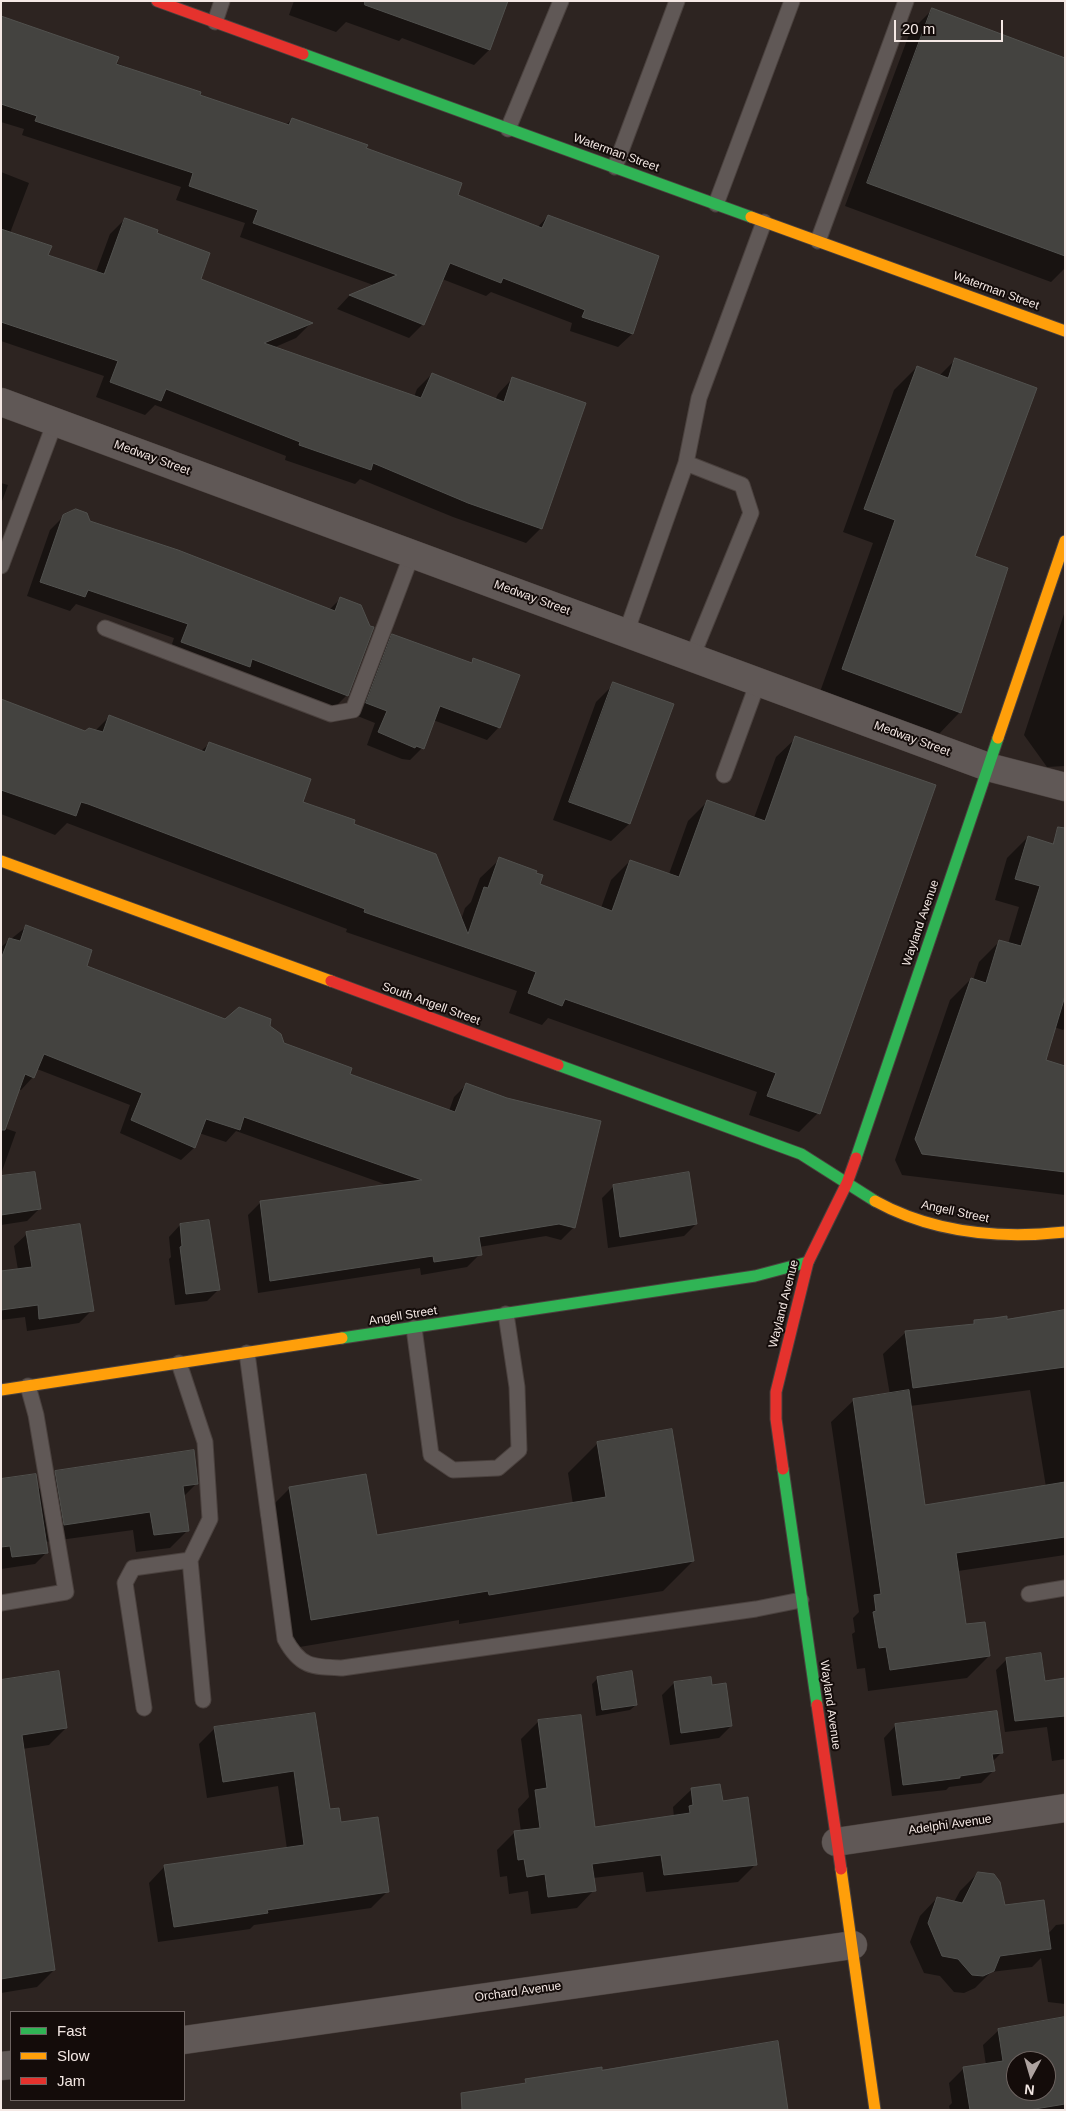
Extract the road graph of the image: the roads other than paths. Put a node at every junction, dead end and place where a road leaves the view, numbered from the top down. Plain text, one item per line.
1 (158, 1) edge
2 (222, 1) edge
3 (561, 1) edge
4 (677, 1) edge
5 (792, 1) edge
6 (906, 1) edge
7 (215, 22) junction
8 (508, 129) junction
9 (615, 167) junction
10 (716, 204) junction
11 (764, 222) junction
12 (818, 241) junction
13 (1065, 330) edge
14 (1, 402) edge
15 (55, 422) junction
16 (686, 462) junction
17 (1065, 541) edge
18 (412, 554) junction
19 (1, 566) edge
20 (105, 628) dead end
21 (626, 633) junction
22 (692, 657) junction
23 (758, 682) junction
24 (988, 767) junction
25 (724, 775) dead end
26 (1065, 787) edge
27 (1, 862) edge
28 (847, 1183) junction
29 (1065, 1232) edge
30 (808, 1262) junction
31 (506, 1314) junction
32 (414, 1328) junction
33 (248, 1353) junction
34 (179, 1363) junction
35 (28, 1386) junction
36 (1, 1390) edge
37 (190, 1560) junction
38 (1065, 1588) edge
39 (1029, 1594) dead end
40 (801, 1600) junction
41 (1, 1603) edge
42 (203, 1700) dead end
43 (144, 1708) dead end
44 (1065, 1808) edge
45 (836, 1842) junction
46 (853, 1945) junction
47 (185, 2040) edge
48 (875, 2110) edge

1 - 7 street, Waterman Street
2 - 7 lane
3 - 8 lane
4 - 9 lane
5 - 10 lane
6 - 12 lane
7 - 8 street, Waterman Street
8 - 9 street, Waterman Street
9 - 10 street, Waterman Street
10 - 11 street, Waterman Street
11 - 12 street, Waterman Street
11 - 16 lane
12 - 13 street, Waterman Street
14 - 15 street, Medway Street
15 - 18 street, Medway Street
15 - 19 lane
16 - 21 lane
16 - 22 lane
17 - 24 street, Wayland Avenue
18 - 20 lane
18 - 21 street, Medway Street
21 - 22 street, Medway Street
22 - 23 street, Medway Street
23 - 24 street, Medway Street
23 - 25 lane
24 - 26 street, Medway Street
24 - 28 street, Wayland Avenue
27 - 28 street, South Angell Street
28 - 29 street, Angell Street
28 - 30 street, Wayland Avenue
30 - 31 street, Angell Street
30 - 40 street, Wayland Avenue
31 - 32 street, Angell Street
31 - 32 lane
32 - 33 street, Angell Street
33 - 34 street, Angell Street
33 - 40 lane
34 - 35 street, Angell Street
34 - 37 lane
35 - 36 street, Angell Street
35 - 41 lane
37 - 42 lane
37 - 43 lane
38 - 39 lane
40 - 45 street, Wayland Avenue
44 - 45 street, Adelphi Avenue
45 - 46 street, Wayland Avenue
46 - 47 street, Orchard Avenue
46 - 48 street, Wayland Avenue

